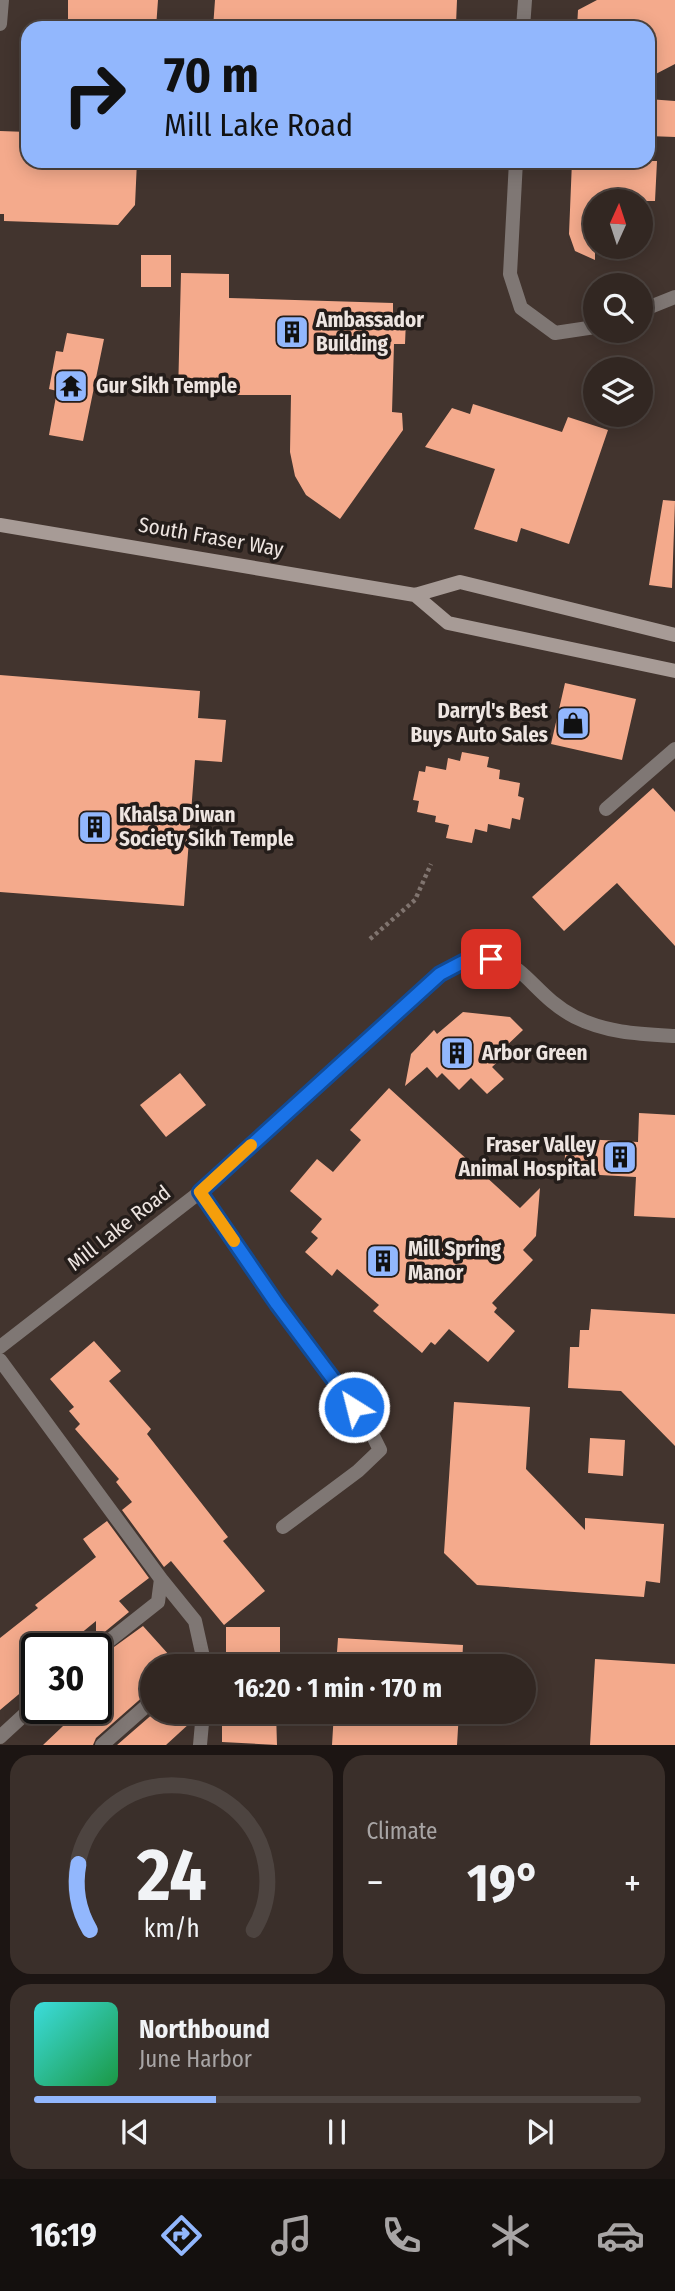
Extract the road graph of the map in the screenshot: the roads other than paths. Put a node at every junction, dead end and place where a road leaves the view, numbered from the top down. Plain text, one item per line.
1 (2, 0) edge
2 (525, 0) edge
3 (524, 21) edge
4 (0, 24) edge
5 (516, 168) edge
6 (675, 297) edge
7 (653, 306) edge
8 (583, 329) edge
9 (0, 525) edge
10 (415, 595) junction
11 (675, 635) edge
12 (675, 671) edge
13 (675, 749) edge
14 (606, 809) dead end
15 (675, 1036) edge
16 (200, 1192) junction
17 (0, 1347) edge
18 (0, 1360) edge
19 (283, 1527) dead end
20 (160, 1579) junction
21 (112, 1638) edge
22 (199, 1654) edge
23 (140, 1712) edge
24 (21, 1718) edge
25 (202, 1724) edge
26 (0, 1737) edge
27 (102, 1745) edge
28 (201, 1745) edge

1 - 4 street
2 - 3 street
5 - 8 street
6 - 7 street
9 - 10 main road, South Fraser Way
10 - 11 main road, South Fraser Way
10 - 12 main road
13 - 14 street
15 - 16 street, Mill Lake Road
16 - 17 street, Mill Lake Road
16 - 19 street
18 - 20 street
20 - 21 street
20 - 22 street
23 - 27 street
24 - 26 street
25 - 28 street

